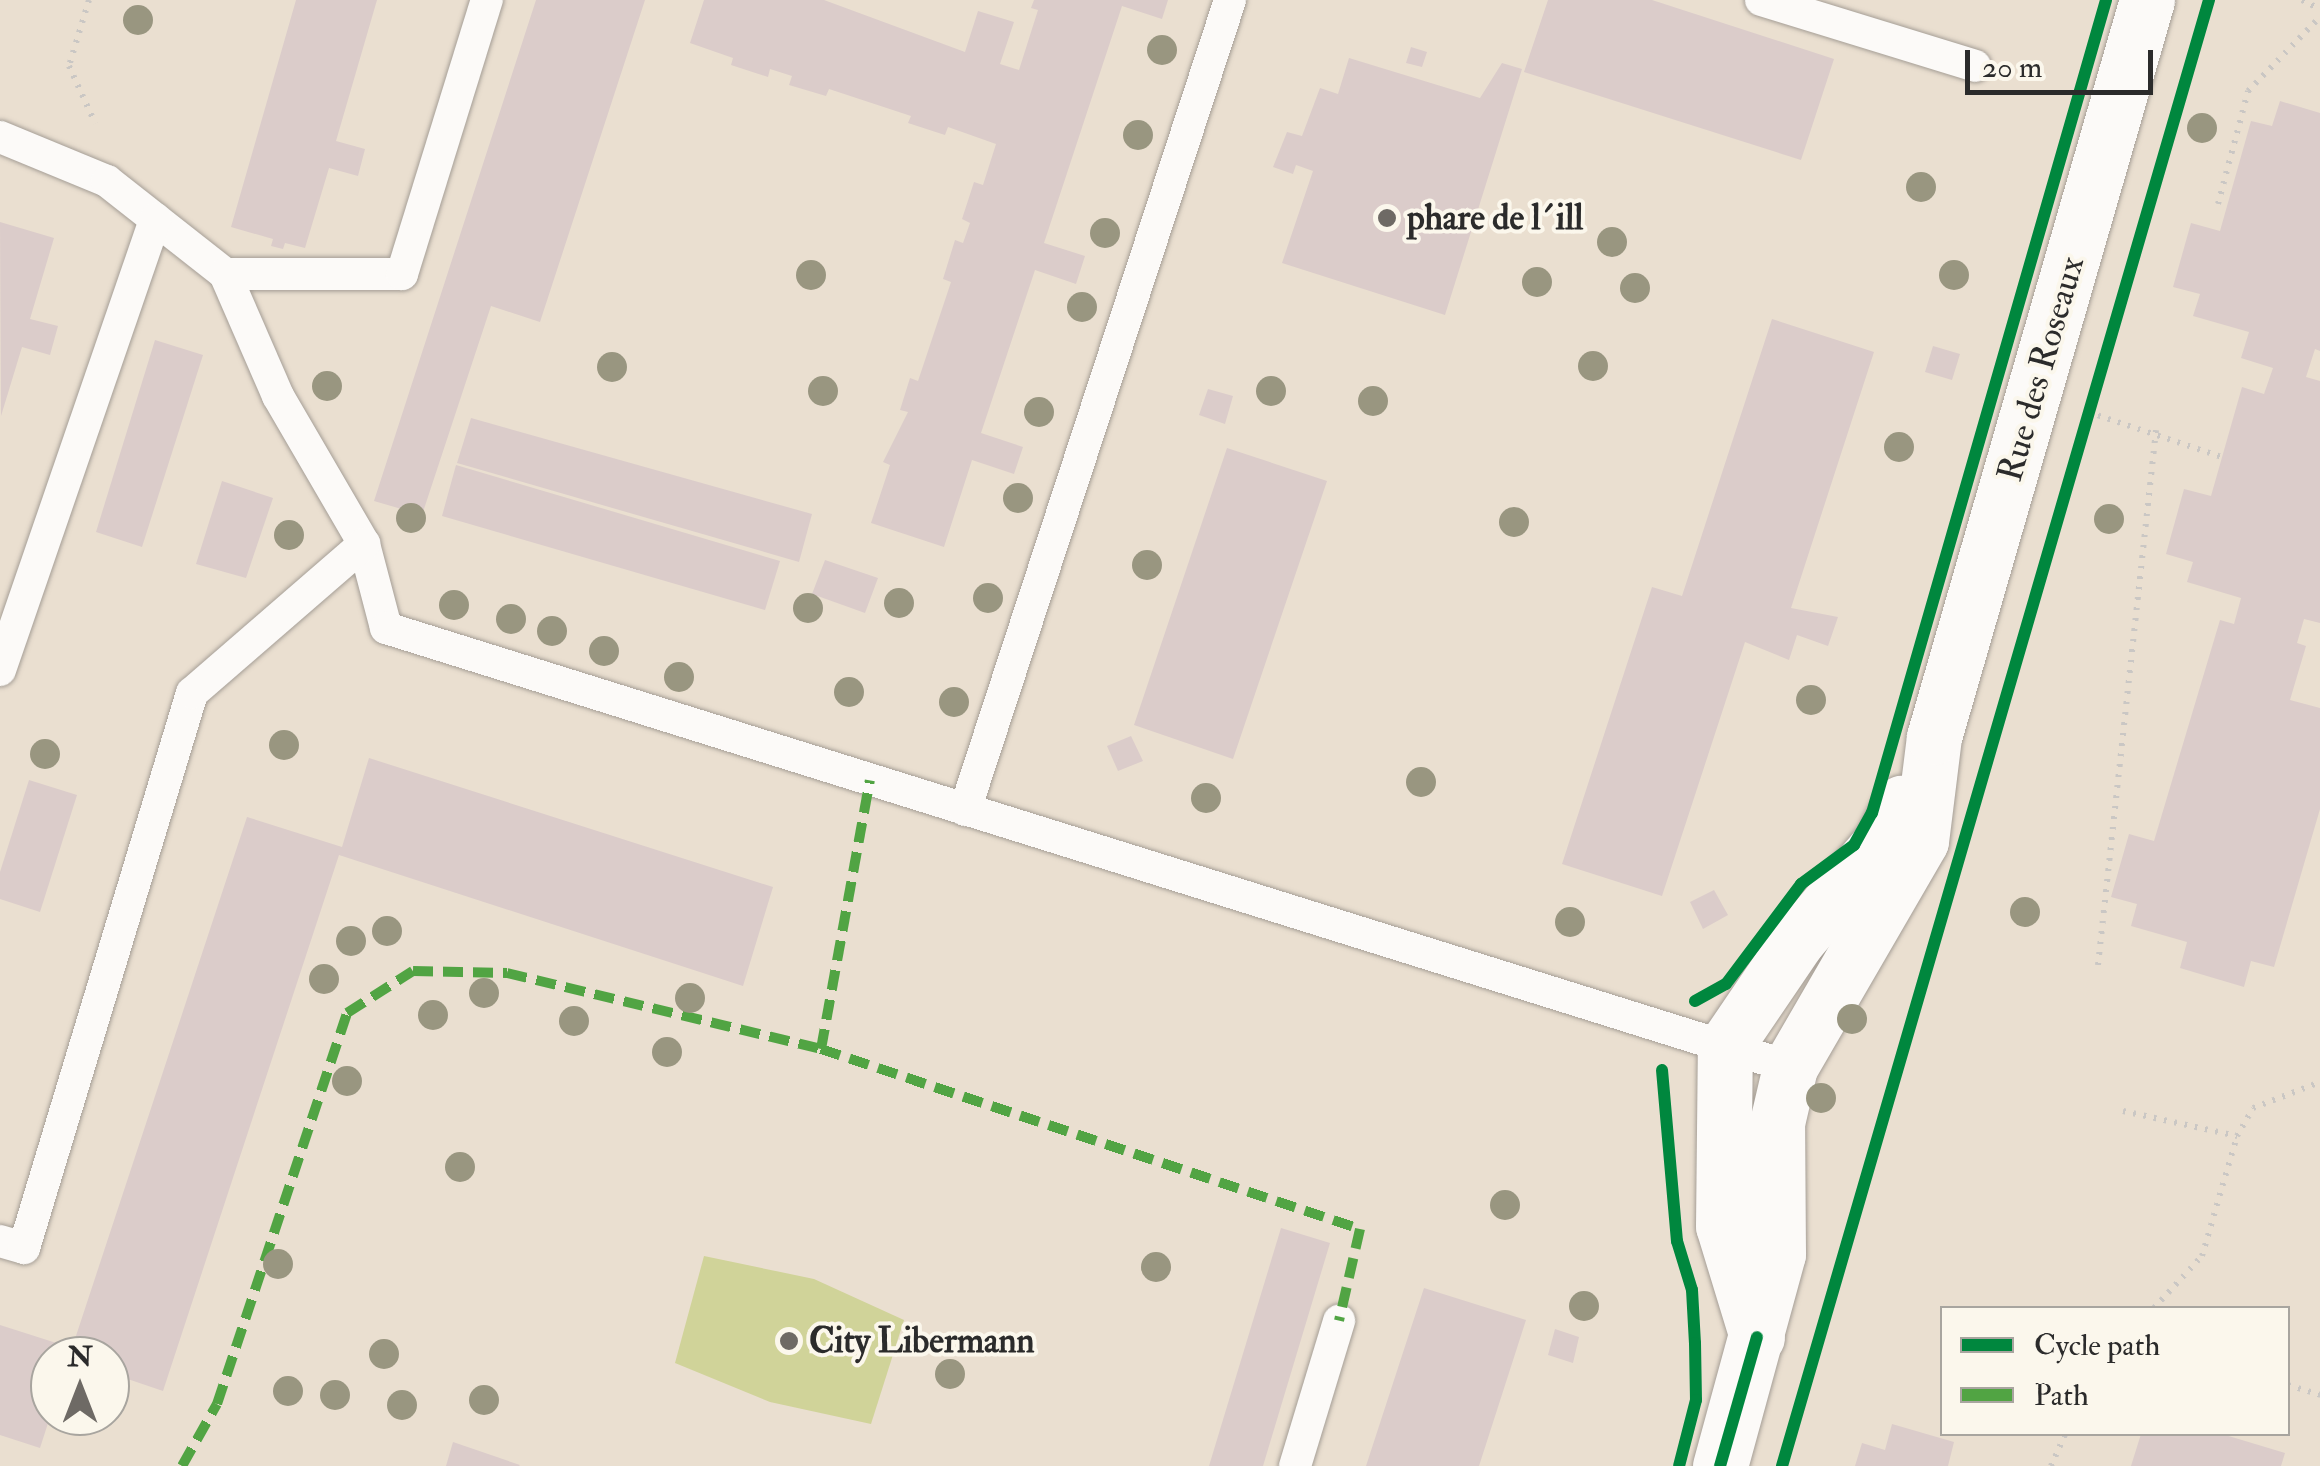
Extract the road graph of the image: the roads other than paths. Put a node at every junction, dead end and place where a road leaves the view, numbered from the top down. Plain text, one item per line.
1 (487, 0) edge
2 (1230, 0) edge
3 (1762, 0) edge
4 (2147, 0) edge
5 (1975, 66) dead end
6 (0, 138) edge
7 (155, 220) junction
8 (224, 274) junction
9 (364, 544) junction
10 (0, 670) edge
11 (1934, 737) junction
12 (966, 810) junction
13 (1725, 1047) junction
14 (1790, 1067) junction
15 (0, 1241) edge
16 (1339, 1321) dead end
17 (1756, 1337) junction
18 (1295, 1466) edge
19 (1720, 1466) edge

1 - 8 lane
2 - 12 lane
3 - 5 lane
4 - 11 street, Rue des Roseaux
6 - 7 lane
7 - 8 lane
7 - 10 lane
8 - 9 lane
9 - 12 lane
9 - 15 lane
11 - 13 street, Rue des Roseaux
11 - 14 street, Rue des Roseaux
12 - 13 lane
13 - 14 lane
13 - 17 street
14 - 17 street, Rue des Roseaux
16 - 18 lane
17 - 19 street, Rue des Roseaux

